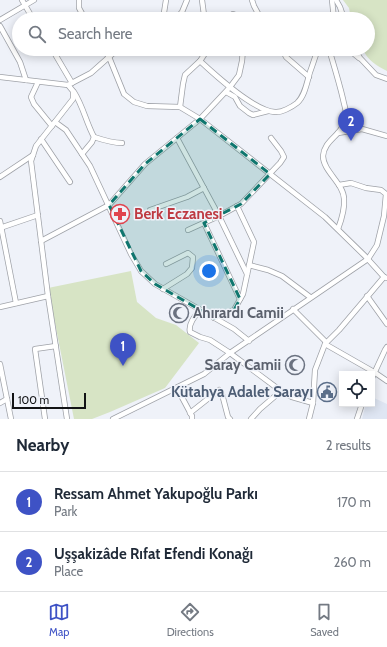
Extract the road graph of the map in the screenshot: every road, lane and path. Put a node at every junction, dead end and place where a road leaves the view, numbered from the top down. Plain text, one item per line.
1 (22, 0) edge
2 (34, 0) edge
3 (79, 0) edge
4 (166, 0) edge
5 (187, 0) edge
6 (202, 0) edge
7 (252, 0) edge
8 (332, 0) edge
9 (336, 0) edge
10 (25, 5) junction
11 (13, 12) edge
12 (29, 12) edge
13 (81, 12) edge
14 (164, 12) edge
15 (182, 12) edge
16 (204, 12) edge
17 (258, 12) edge
18 (333, 12) edge
19 (342, 12) edge
20 (12, 13) edge
21 (0, 20) edge
22 (0, 26) edge
23 (12, 48) edge
24 (17, 56) edge
25 (56, 56) edge
26 (203, 56) edge
27 (242, 56) edge
28 (286, 56) edge
29 (316, 56) edge
30 (331, 56) edge
31 (356, 56) edge
32 (358, 56) edge
33 (109, 57) joint
34 (360, 59) junction
35 (200, 61) junction
36 (0, 77) edge
37 (309, 77) junction
38 (387, 79) edge
39 (26, 80) junction
40 (38, 82) junction
41 (70, 84) junction
42 (230, 87) junction
43 (73, 91) junction
44 (226, 92) junction
45 (180, 107) junction
46 (268, 111) junction
47 (200, 119) junction
48 (53, 124) junction
49 (338, 133) junction
50 (387, 136) edge
51 (94, 137) junction
52 (177, 138) junction
53 (271, 138) dead end
54 (41, 140) junction
55 (122, 143) dead end
56 (82, 154) junction
57 (33, 155) junction
58 (270, 174) junction
59 (0, 177) edge
60 (70, 182) dead end
61 (339, 185) junction
62 (204, 188) junction
63 (109, 205) junction
64 (237, 206) junction
65 (150, 210) dead end
66 (38, 215) junction
67 (219, 216) junction
68 (0, 221) edge
69 (204, 223) junction
70 (1, 228) edge
71 (338, 229) junction
72 (188, 230) dead end
73 (41, 241) junction
74 (368, 259) junction
75 (166, 264) dead end
76 (249, 265) junction
77 (247, 274) junction
78 (385, 277) edge
79 (163, 288) junction
80 (48, 296) junction
81 (367, 296) junction
82 (310, 298) junction
83 (240, 299) junction
84 (16, 303) junction
85 (0, 307) edge
86 (293, 309) junction
87 (200, 310) junction
88 (214, 318) junction
89 (387, 324) edge
90 (249, 340) junction
91 (325, 343) junction
92 (56, 346) junction
93 (387, 348) edge
94 (230, 353) junction
95 (0, 364) edge
96 (372, 371) edge
97 (374, 371) edge
98 (375, 373) edge
99 (387, 381) edge
100 (177, 388) junction
101 (281, 391) junction
102 (7, 399) junction
103 (0, 402) edge
104 (313, 403) junction
105 (361, 407) edge
106 (190, 413) junction
107 (11, 419) edge
108 (46, 419) edge
109 (67, 419) edge
110 (113, 419) edge
111 (192, 419) edge
112 (230, 419) edge
113 (251, 419) edge
114 (309, 419) edge
115 (357, 419) edge

1 - 10 street
2 - 10 street
3 - 13 street
4 - 14 street
5 - 15 street
6 - 16 street
7 - 17 street
8 - 18 street
9 - 19 street
10 - 11 street
10 - 12 street
20 - 21 street
22 - 23 street
24 - 39 street
25 - 41 street
26 - 35 street
27 - 42 street
28 - 37 street
29 - 37 street
30 - 49 street
31 - 34 street
32 - 34 street
33 - 41 street
33 - 45 street
34 - 38 street
35 - 42 street
35 - 45 street
36 - 39 street
37 - 46 street
39 - 40 street
40 - 41 street
40 - 48 street
41 - 43 street
42 - 44 street
42 - 46 street
43 - 48 street
43 - 51 street
44 - 46 street
44 - 47 street
45 - 47 street
47 - 52 street
47 - 58 street
48 - 54 street
48 - 56 street
49 - 50 street
49 - 61 street
51 - 55 street
51 - 56 street
52 - 62 street
52 - 63 street
53 - 58 street
54 - 57 street
54 - 60 street
56 - 63 street
57 - 59 street
57 - 66 street
58 - 64 street
58 - 71 street
61 - 71 street
61 - 74 street
62 - 65 street
62 - 67 street
63 - 73 street
63 - 79 street
64 - 67 street
64 - 76 street
66 - 70 street
66 - 73 street
67 - 69 street
67 - 77 street
68 - 70 street
69 - 72 street
69 - 83 street
70 - 84 street
71 - 74 street
73 - 80 street
74 - 78 street
74 - 82 street
75 - 79 street
76 - 77 street
76 - 82 street
77 - 83 street
78 - 81 street
79 - 87 street
80 - 84 street
80 - 92 street
81 - 89 street
81 - 91 street
82 - 86 street
83 - 88 street
84 - 85 street
86 - 90 street
86 - 91 street
87 - 88 street
87 - 94 street
88 - 90 street
90 - 94 street
91 - 96 street
91 - 104 street
92 - 108 street
92 - 109 street
93 - 97 street
94 - 100 street
94 - 101 street
95 - 102 street
98 - 99 street
100 - 106 street
100 - 110 street
101 - 104 street
101 - 113 street
102 - 103 street
102 - 107 street
104 - 114 street
105 - 115 street
106 - 111 street
106 - 112 street

